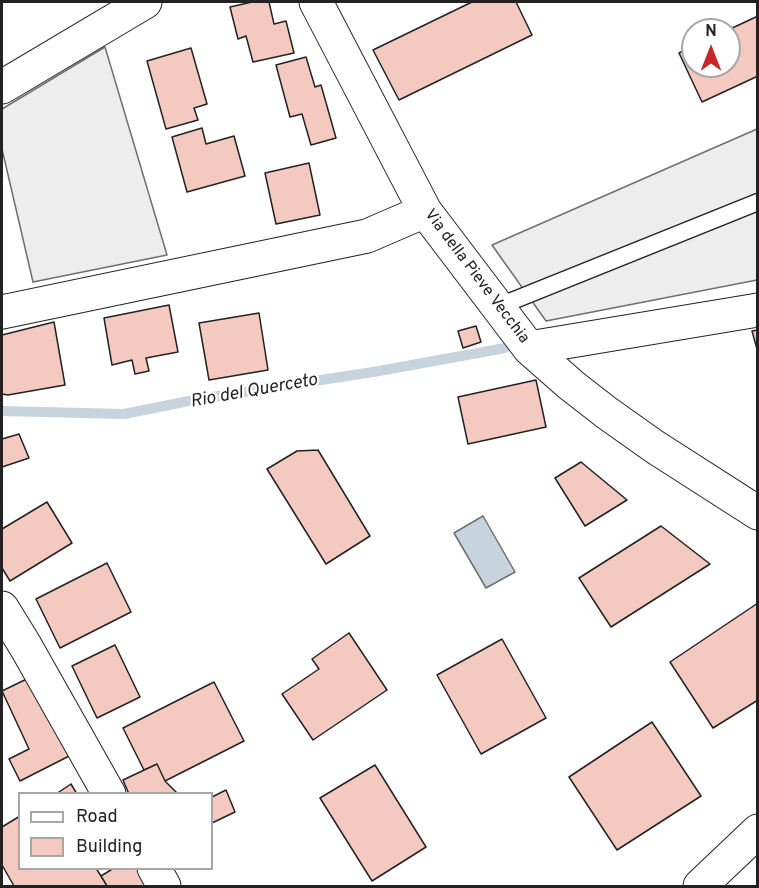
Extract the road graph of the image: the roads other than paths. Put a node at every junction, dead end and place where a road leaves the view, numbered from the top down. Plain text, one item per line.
1 (145, 2) edge
2 (316, 2) edge
3 (2, 87) edge
4 (758, 202) edge
5 (425, 211) junction
6 (497, 307) junction
7 (758, 310) edge
8 (2, 312) edge
9 (529, 348) junction
10 (758, 513) edge
11 (2, 608) edge
12 (108, 792) edge
13 (758, 831) edge
14 (154, 870) edge
15 (164, 886) edge
16 (700, 886) edge

1 - 3 street
2 - 5 street, Via della Pieve Vecchia
4 - 6 lane
5 - 6 street, Via della Pieve Vecchia
5 - 8 street
6 - 9 street, Via della Pieve Vecchia
7 - 9 street, Via della Pieve Vecchia
9 - 10 street
11 - 12 street
13 - 16 street
14 - 15 street

